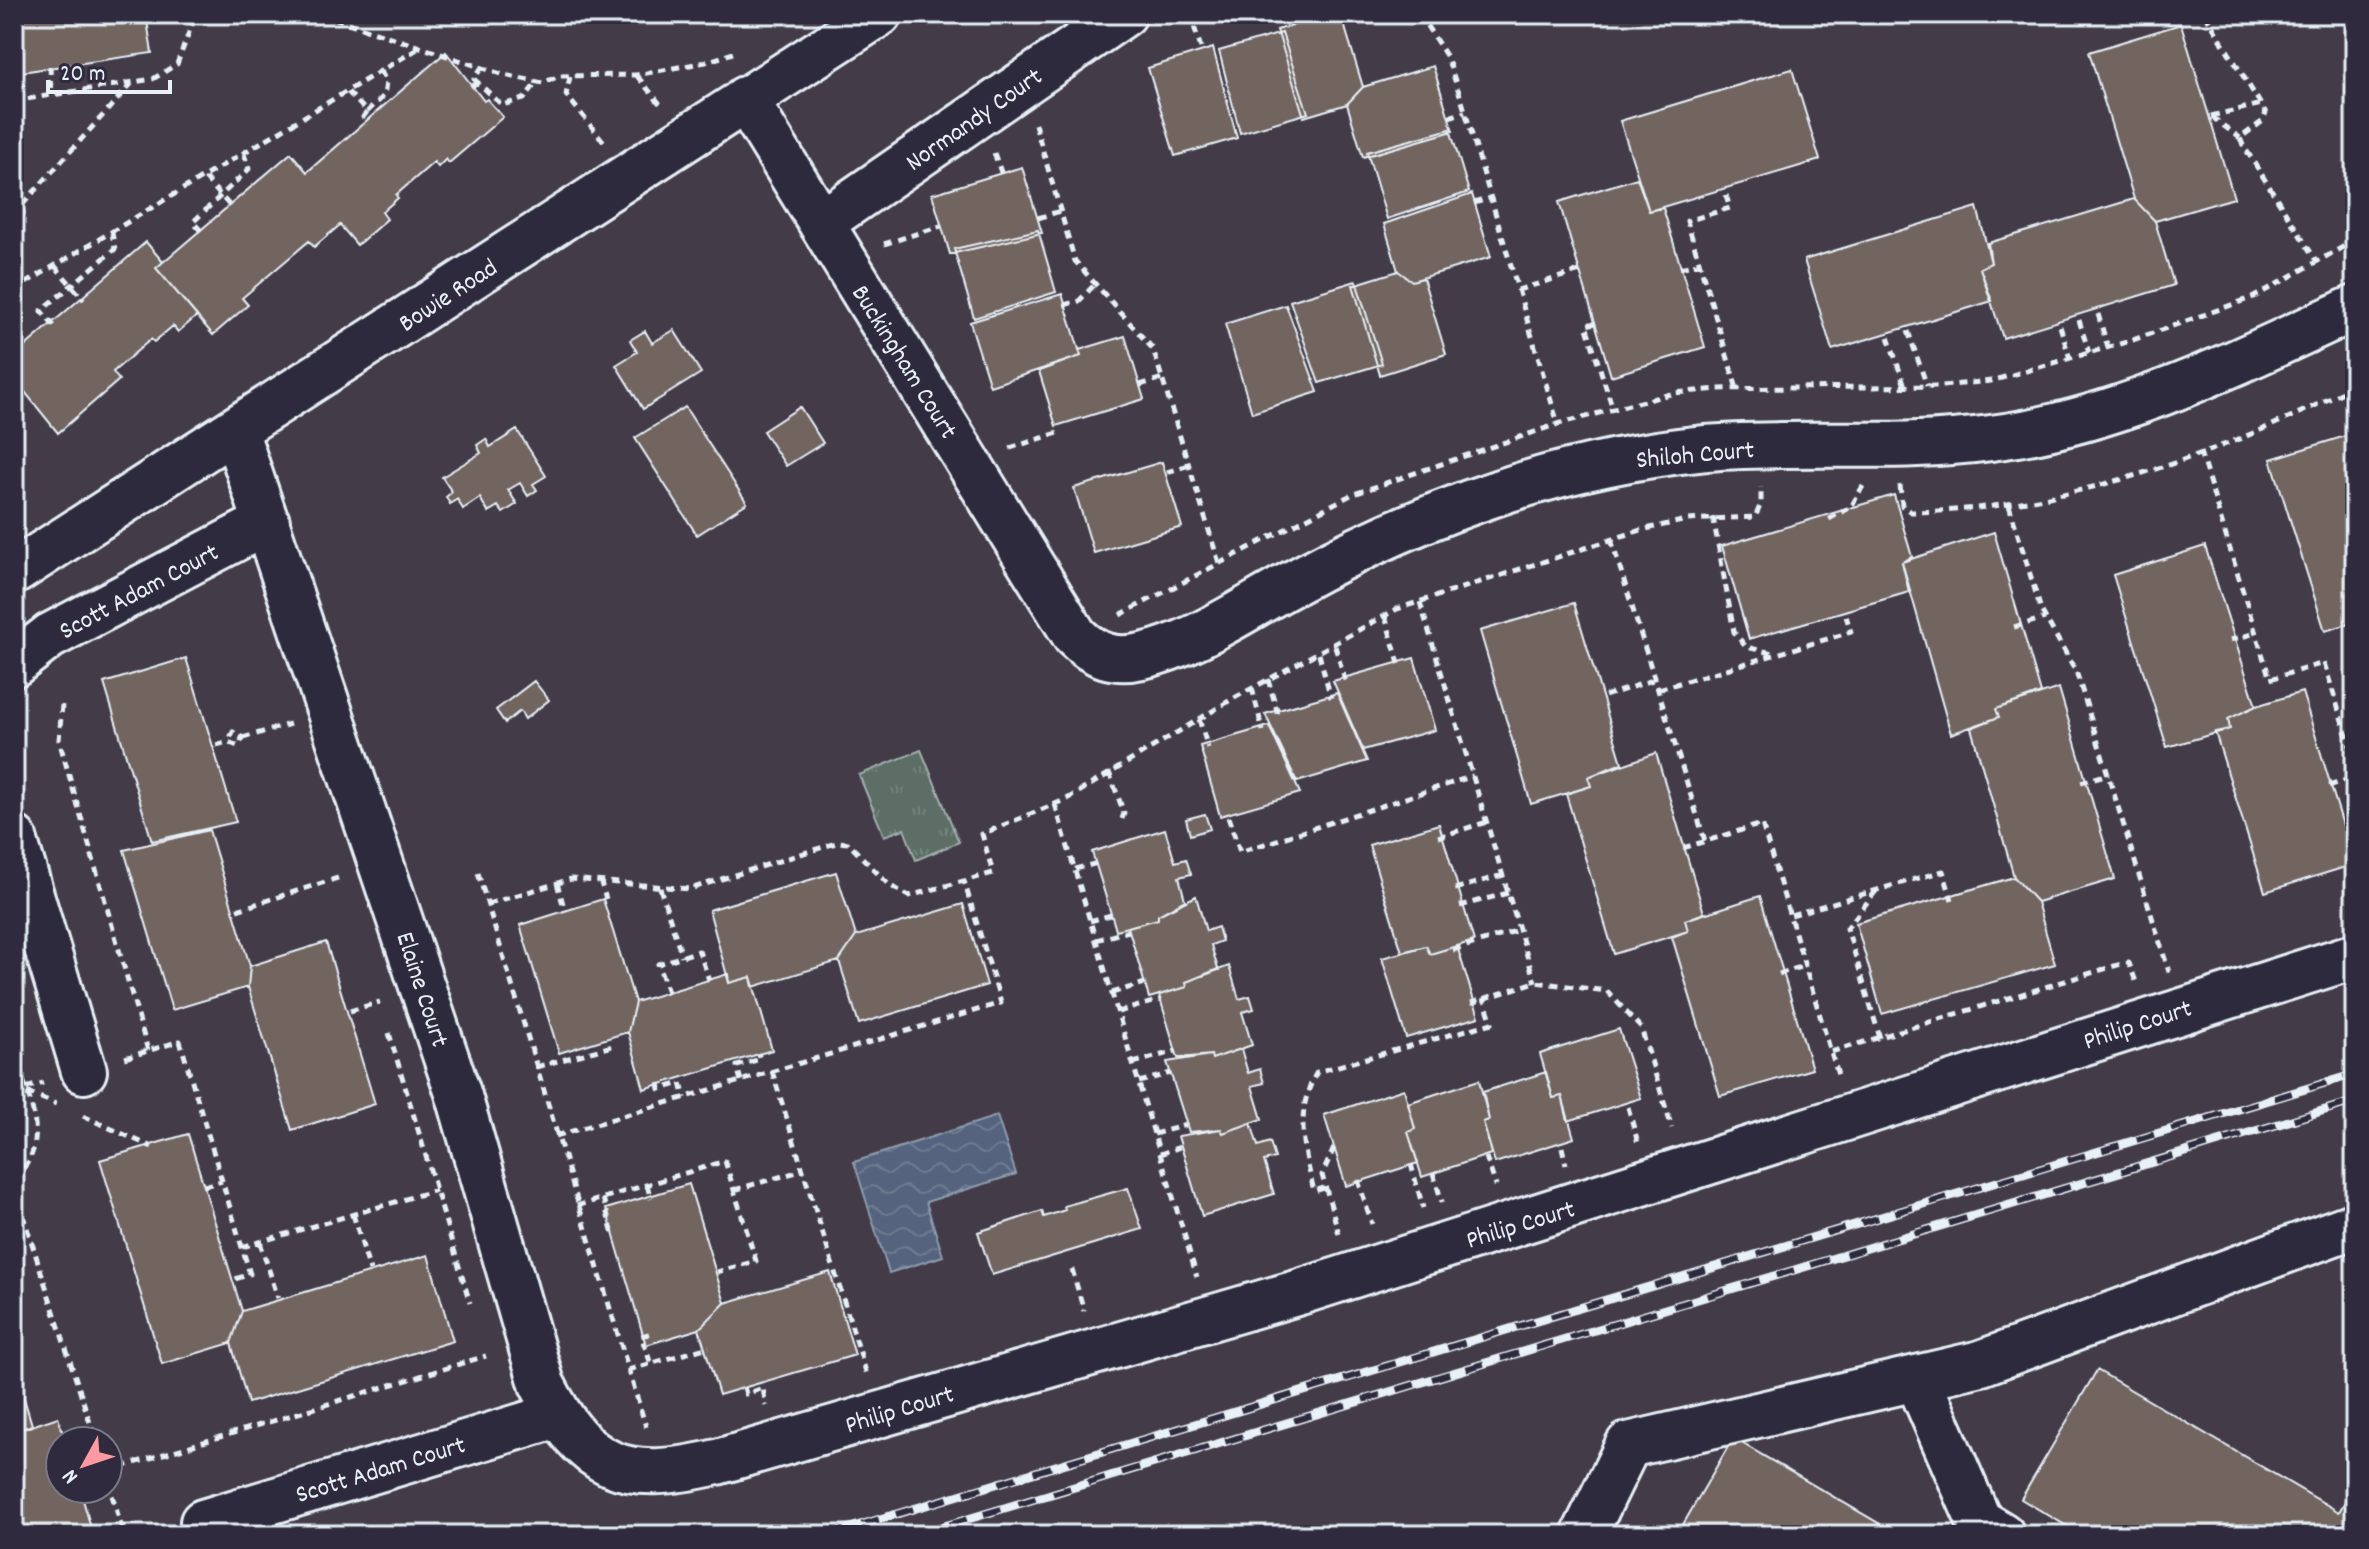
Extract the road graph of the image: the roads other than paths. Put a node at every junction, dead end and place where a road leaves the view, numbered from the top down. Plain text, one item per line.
1 (879, 14) edge
2 (1124, 14) edge
3 (745, 99) junction
4 (821, 223) junction
5 (2355, 308) edge
6 (235, 430) junction
7 (267, 522) junction
8 (14, 572) edge
9 (1088, 622) joint
10 (14, 664) edge
11 (14, 838) edge
12 (2355, 956) edge
13 (84, 1071) road end
14 (2355, 1225) edge
15 (1917, 1378) junction
16 (558, 1415) junction
17 (679, 1471) joint
18 (203, 1522) dead end
19 (1584, 1535) edge
20 (2002, 1535) edge

1 - 3 street, Bowie Road
2 - 4 street, Normandy Court
3 - 4 street, Buckingham Court
3 - 6 street, Bowie Road
4 - 9 street, Buckingham Court
5 - 9 street, Shiloh Court
6 - 7 street, Elaine Court
6 - 8 street, Bowie Road
7 - 10 street, Scott Adam Court
7 - 16 street, Elaine Court
11 - 13 street
12 - 17 street, Philip Court
14 - 15 street
15 - 19 street
15 - 20 street
16 - 17 street, Elaine Court
16 - 18 street, Scott Adam Court

